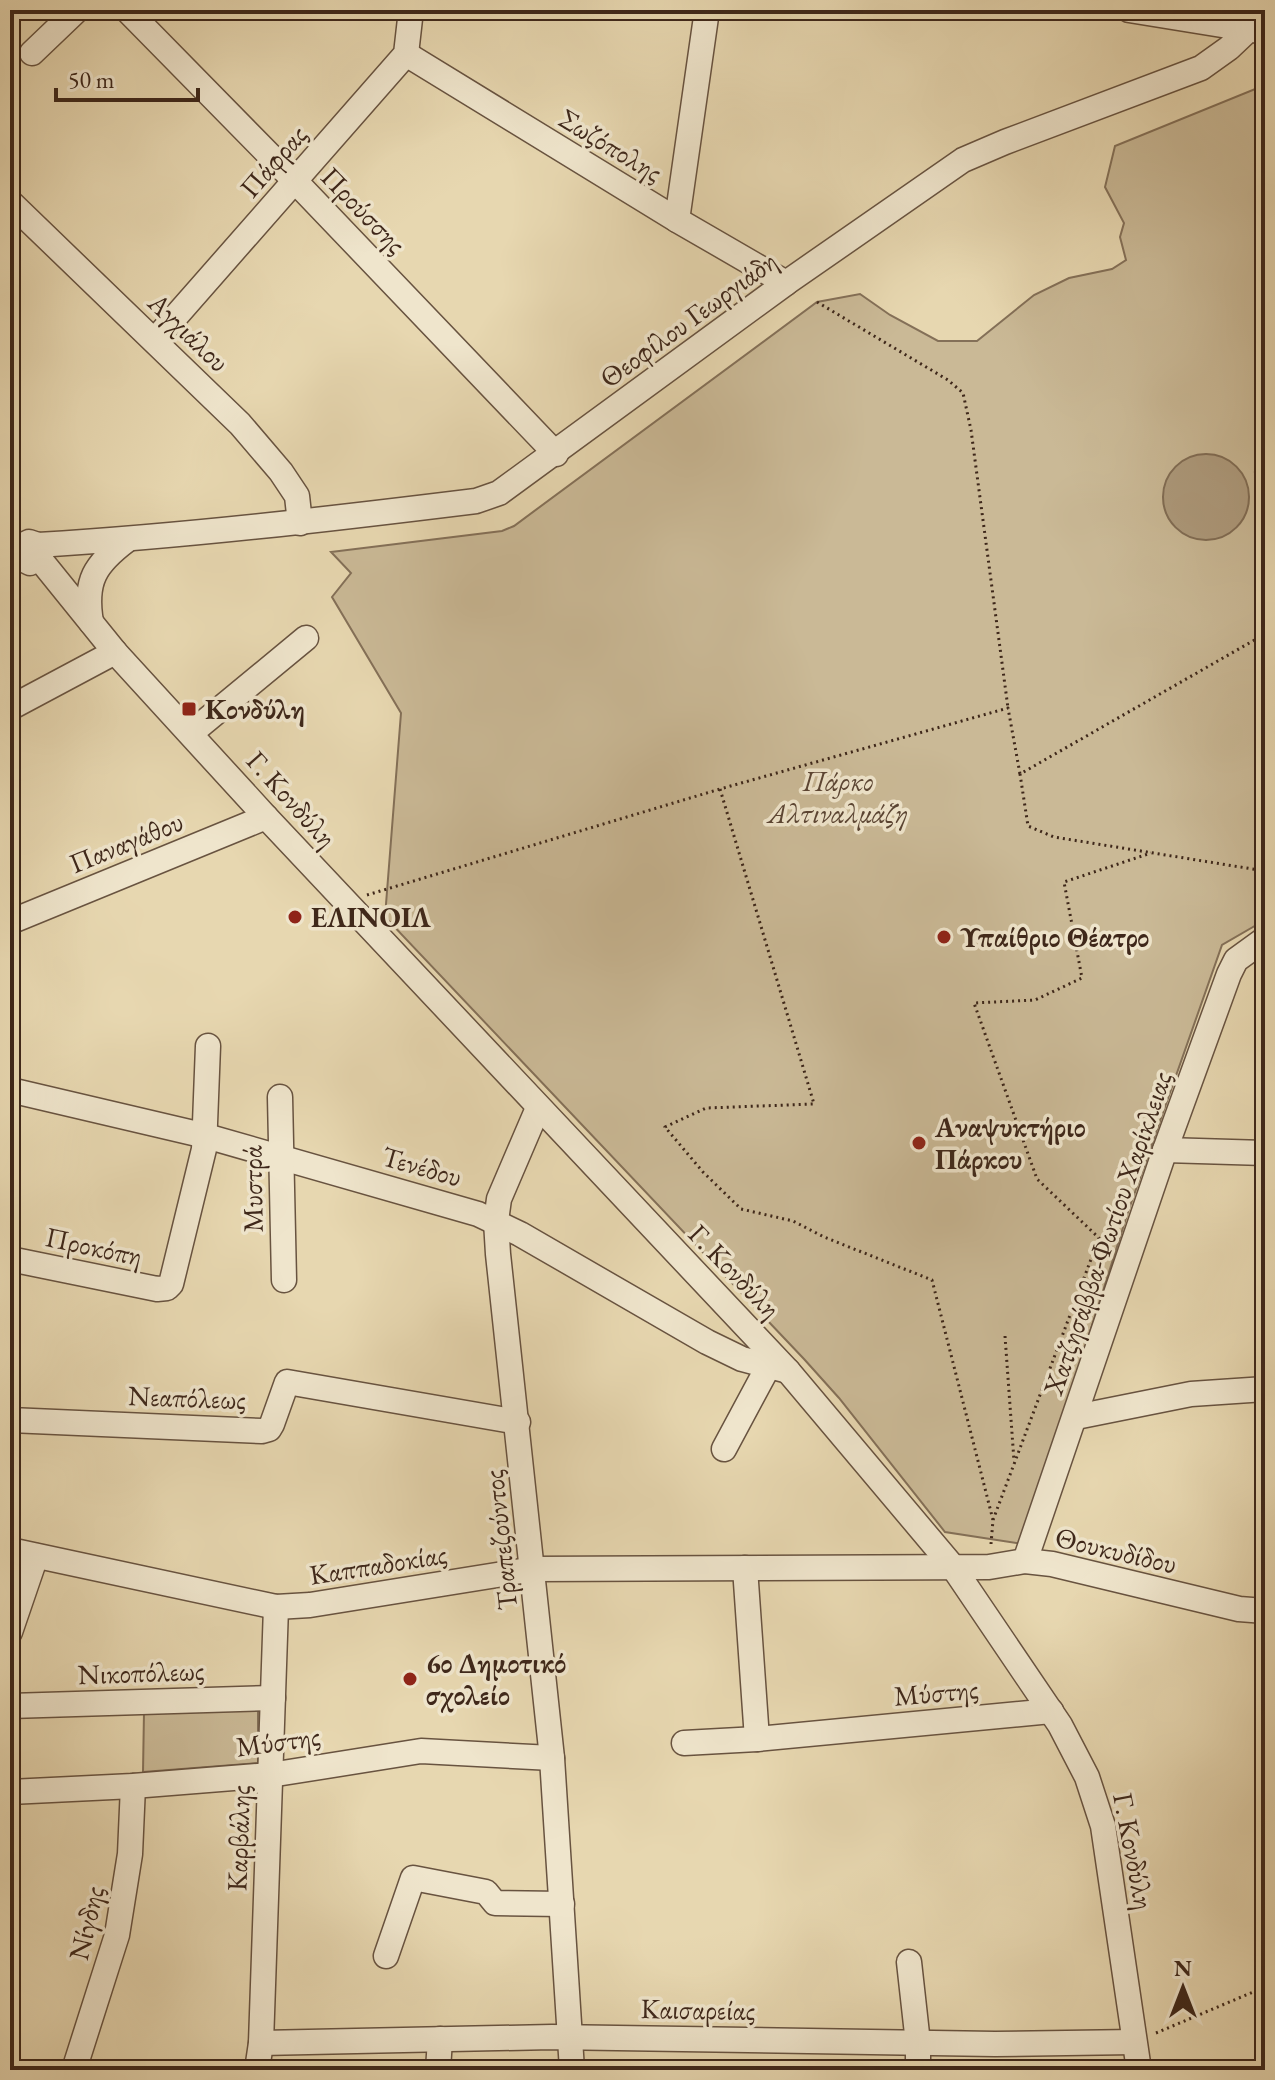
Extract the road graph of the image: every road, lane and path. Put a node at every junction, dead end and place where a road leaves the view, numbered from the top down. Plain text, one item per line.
1 (77, 10) edge
2 (127, 10) edge
3 (411, 10) edge
4 (707, 10) edge
5 (1129, 10) edge
6 (1256, 31) edge
7 (32, 53) dead end
8 (406, 54) junction
9 (295, 181) junction
10 (10, 202) edge
11 (677, 220) junction
12 (786, 283) junction
13 (817, 302) dead end
14 (155, 340) junction
15 (556, 454) junction
16 (1254, 471) dead end
17 (1265, 472) edge
18 (300, 523) junction
19 (127, 540) junction
20 (24, 551) edge
21 (92, 624) junction
22 (1265, 634) edge
23 (306, 638) dead end
24 (115, 652) junction
25 (10, 708) edge
26 (1008, 708) junction
27 (191, 733) junction
28 (1020, 774) junction
29 (720, 789) junction
30 (266, 817) junction
31 (1151, 853) junction
32 (1265, 871) edge
33 (345, 902) junction
34 (10, 922) edge
35 (1265, 939) edge
36 (208, 1046) dead end
37 (10, 1090) edge
38 (280, 1097) dead end
39 (538, 1108) junction
40 (206, 1136) junction
41 (1165, 1150) junction
42 (1265, 1153) edge
43 (281, 1157) junction
44 (496, 1221) junction
45 (10, 1259) edge
46 (284, 1280) dead end
47 (1005, 1336) dead end
48 (778, 1369) junction
49 (1265, 1389) edge
50 (1076, 1417) junction
51 (10, 1420) edge
52 (518, 1422) junction
53 (724, 1449) dead end
54 (1014, 1465) junction
55 (993, 1520) junction
56 (10, 1550) edge
57 (36, 1556) junction
58 (1025, 1561) junction
59 (953, 1567) junction
60 (989, 1567) junction
61 (745, 1568) junction
62 (534, 1569) junction
63 (276, 1607) junction
64 (1265, 1611) edge
65 (10, 1632) edge
66 (273, 1698) junction
67 (10, 1706) edge
68 (1051, 1711) junction
69 (757, 1739) junction
70 (684, 1743) dead end
71 (552, 1758) junction
72 (270, 1775) junction
73 (133, 1786) junction
74 (10, 1792) edge
75 (562, 1904) junction
76 (386, 1956) dead end
77 (909, 1962) dead end
78 (1265, 1987) edge
79 (570, 2037) junction
80 (440, 2039) junction
81 (1134, 2042) junction
82 (261, 2043) junction
83 (918, 2043) junction
84 (74, 2070) edge
85 (257, 2070) edge
86 (438, 2070) edge
87 (572, 2070) edge
88 (918, 2070) edge
89 (1139, 2070) edge

1 - 7 street
2 - 9 street, Προύσσης
3 - 8 street
4 - 11 street
5 - 6 street
6 - 12 street, Θεοφίλου Γεωργιάδη
8 - 9 street, Πάφρας
8 - 11 street, Σωζόπολης
9 - 14 street, Πάφρας
9 - 15 street, Προύσσης
10 - 14 street, Αγχιάλου
11 - 12 street, Σωζόπολης
12 - 15 street, Θεοφίλου Γεωργιάδη
13 - 26 path
14 - 18 street, Αγχιάλου
15 - 18 street, Θεοφίλου Γεωργιάδη
16 - 17 path
18 - 19 street, Θεοφίλου Γεωργιάδη
19 - 20 street, Θεοφίλου Γεωργιάδη
19 - 21 street
20 - 21 street, Γ. Κονδύλη
21 - 24 street, Γ. Κονδύλη
22 - 28 path
23 - 27 street
24 - 25 street
24 - 27 street, Γ. Κονδύλη
26 - 28 path
26 - 29 path
27 - 30 street, Γ. Κονδύλη
28 - 31 path
29 - 33 path
29 - 55 path
30 - 33 street, Γ. Κονδύλη
30 - 34 street, Παναγάθου
31 - 32 path
31 - 54 path
33 - 39 street, Γ. Κονδύλη
35 - 41 street, Χατζησάββα-Φωτίου Χαρίκλειας
36 - 40 street
37 - 40 street, Τενέδου
38 - 43 street, Μυστρά
39 - 44 street, Τραπεζούντος
39 - 48 street, Γ. Κονδύλη
40 - 43 street, Τενέδου
40 - 45 street, Προκόπη
41 - 42 street
41 - 50 street, Χατζησάββα-Φωτίου Χαρίκλειας
43 - 44 street, Τενέδου
43 - 46 street, Μυστρά
44 - 48 street, Τενέδου
44 - 52 street, Τραπεζούντος
47 - 54 path
48 - 53 street
48 - 59 street, Γ. Κονδύλη
49 - 50 street
50 - 58 street, Χατζησάββα-Φωτίου Χαρίκλειας
51 - 52 street, Νεαπόλεως
52 - 62 street, Τραπεζούντος
54 - 55 path
55 - 60 path
56 - 57 street, Καππαδοκίας
57 - 63 street, Καππαδοκίας
57 - 65 street
58 - 60 street, Θουκυδίδου
58 - 64 street, Θουκυδίδου
59 - 60 street, Θουκυδίδου
59 - 61 street, Καππαδοκίας
59 - 68 street, Γ. Κονδύλη
61 - 62 street, Καππαδοκίας
61 - 69 street
62 - 63 street, Καππαδοκίας
62 - 71 street, Τραπεζούντος
63 - 66 street, Καρβάλης
66 - 67 street, Νικοπόλεως
66 - 72 street, Καρβάλης
68 - 69 street, Μύστης
68 - 81 street, Γ. Κονδύλη
69 - 70 street, Μύστης
71 - 72 street, Μύστης
71 - 75 street, Τραπεζούντος
72 - 73 street, Μύστης
72 - 82 street, Καρβάλης
73 - 74 street, Μύστης
73 - 84 street, Νίγδης
75 - 76 street
75 - 79 street, Τραπεζούντος
77 - 83 street
78 - 81 path
79 - 80 street, Καισαρείας
79 - 83 street, Καισαρείας
79 - 87 street, Τραπεζούντος
80 - 82 street, Καισαρείας
80 - 86 street
81 - 83 street, Καισαρείας
81 - 89 street, Γ. Κονδύλη
82 - 85 street, Καρβάλης
83 - 88 street

